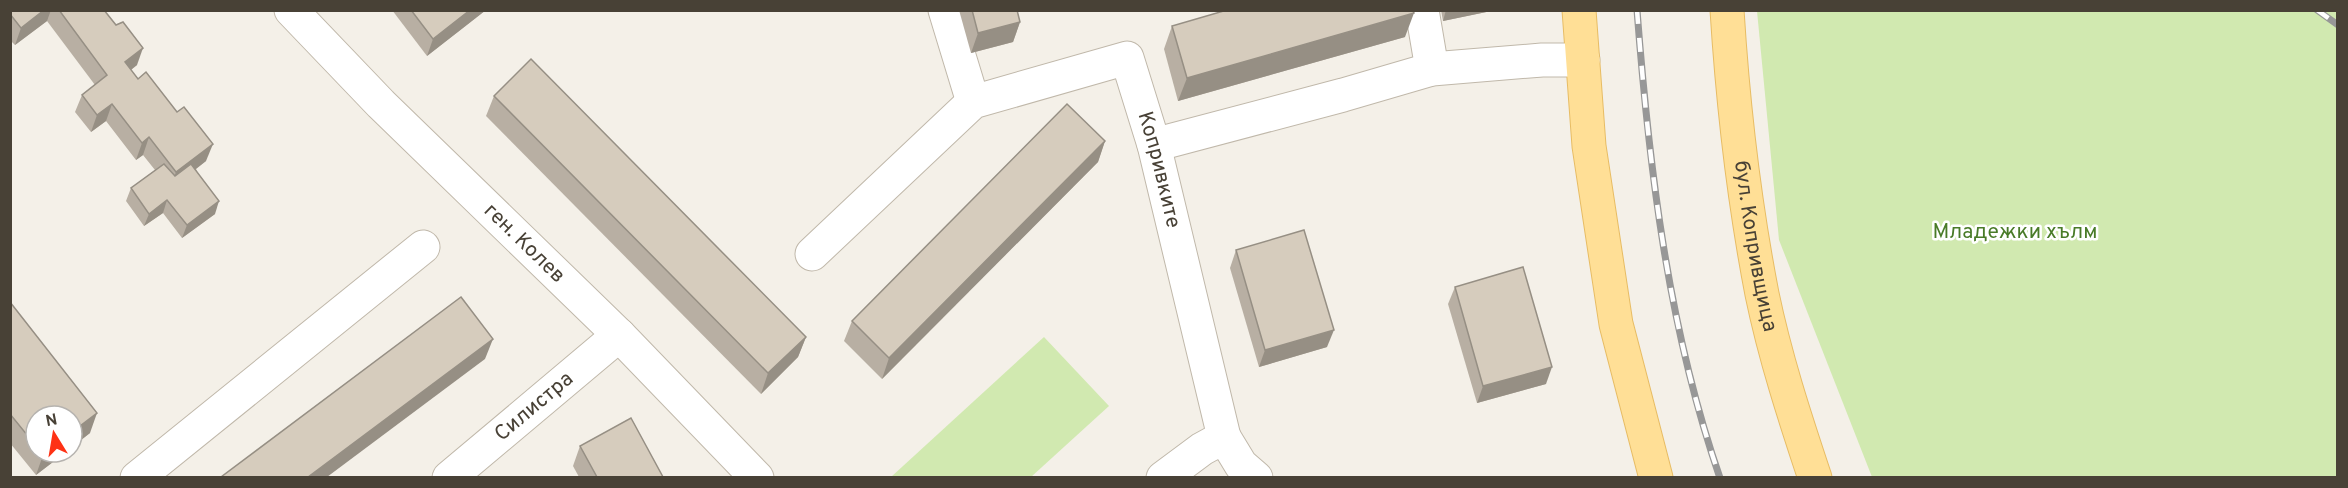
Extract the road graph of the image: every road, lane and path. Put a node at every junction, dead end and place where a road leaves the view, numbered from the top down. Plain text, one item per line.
1 (291, 10) edge
2 (945, 10) edge
3 (1422, 10) edge
4 (1580, 10) edge
5 (1726, 10) edge
6 (1583, 60) junction
7 (1432, 69) junction
8 (973, 102) junction
9 (1154, 145) junction
10 (423, 247) dead end
11 (812, 254) dead end
12 (619, 336) junction
13 (1224, 437) junction
14 (137, 477) edge
15 (449, 477) edge
16 (757, 477) edge
17 (1163, 477) edge
18 (1256, 477) edge
19 (1656, 477) edge
20 (1815, 477) edge

1 - 12 street, ген. Колев
2 - 8 street
3 - 7 street
4 - 6 main road
5 - 20 main road, бул. Копривщица
6 - 7 street
6 - 19 main road
7 - 9 street
8 - 9 street, Копривките
8 - 11 street, Копривките
9 - 13 street, Копривките
10 - 14 street
12 - 15 street, Силистра
12 - 16 street, ген. Колев
13 - 17 street
13 - 18 street, Копривките

